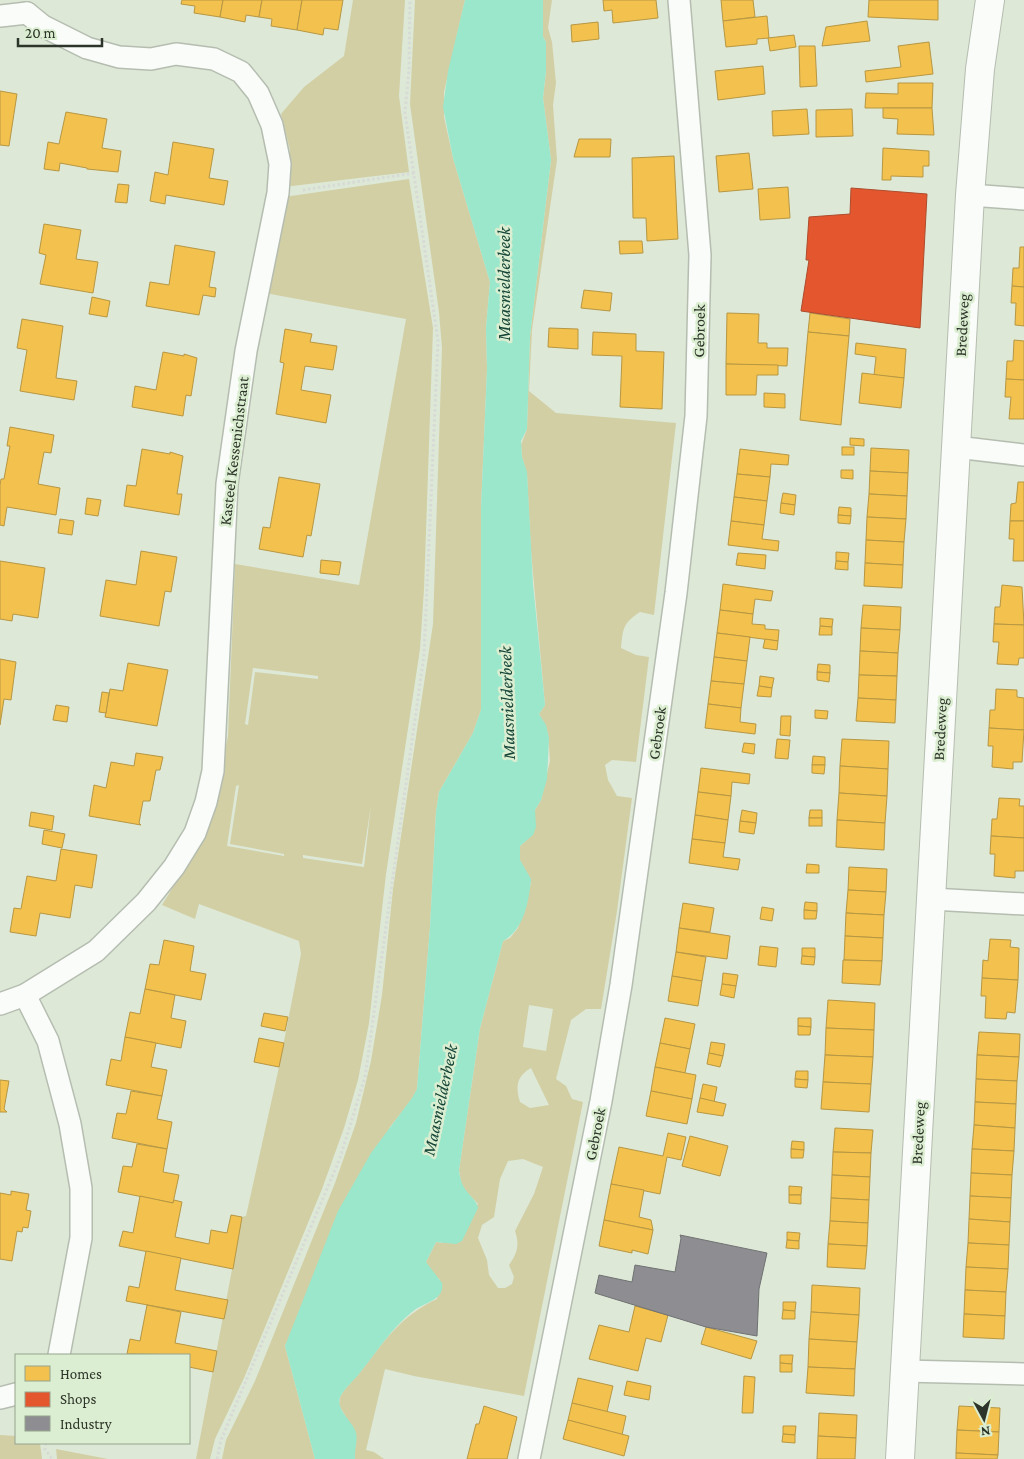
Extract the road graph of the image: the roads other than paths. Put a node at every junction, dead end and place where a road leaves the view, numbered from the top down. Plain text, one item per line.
1 (679, 0) edge
2 (990, 0) edge
3 (31, 6) edge
4 (0, 16) edge
5 (970, 195) junction
6 (1024, 199) edge
7 (956, 447) junction
8 (1024, 455) edge
9 (931, 899) junction
10 (1024, 904) edge
11 (26, 995) junction
12 (0, 1004) edge
13 (59, 1354) edge
14 (904, 1371) junction
15 (1024, 1374) edge
16 (15, 1394) edge
17 (0, 1398) edge
18 (529, 1459) edge
19 (900, 1459) edge

1 - 18 street, Gebroek
2 - 5 street, Bredeweg
3 - 4 street
3 - 11 street, Kasteel Kessenichstraat
5 - 6 street
5 - 7 street, Bredeweg
7 - 8 street
7 - 9 street, Bredeweg
9 - 10 street
9 - 14 street, Bredeweg
11 - 12 street, Kasteel Kessenichstraat
11 - 13 street
14 - 15 street
14 - 19 street, Bredeweg
16 - 17 street

